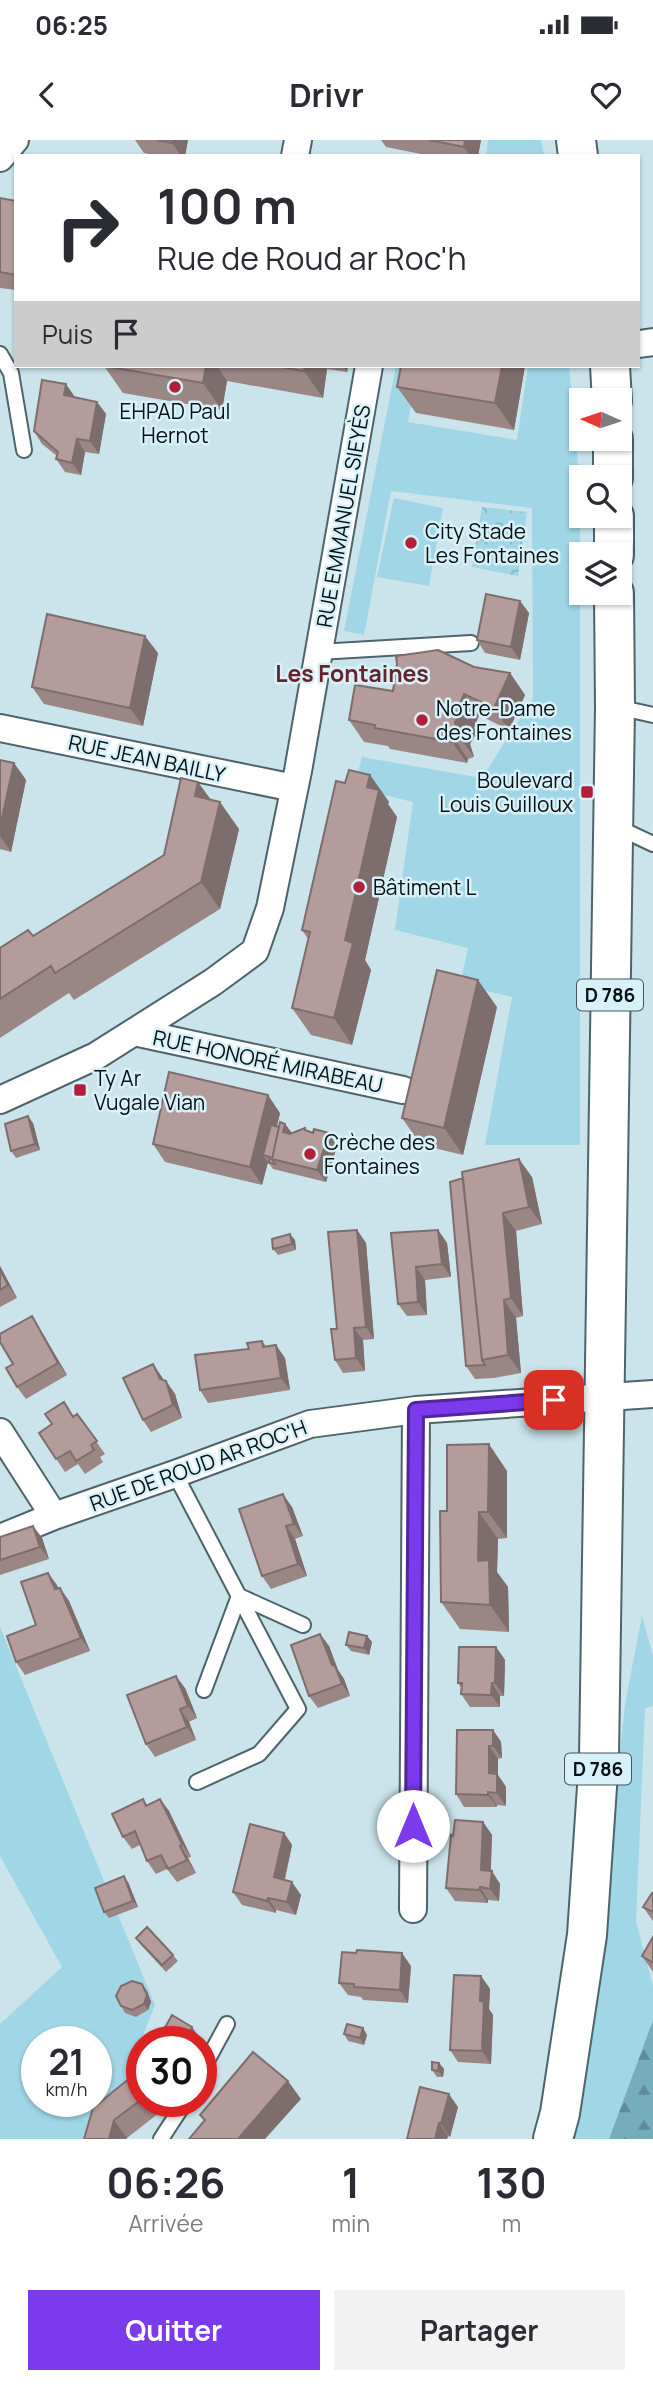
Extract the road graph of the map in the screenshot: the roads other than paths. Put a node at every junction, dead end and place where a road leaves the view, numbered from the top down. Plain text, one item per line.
1 (15, 140) edge
2 (0, 158) edge
3 (0, 354) edge
4 (369, 368) edge
5 (610, 368) edge
6 (611, 388) edge
7 (24, 450) dead end
8 (614, 605) edge
9 (471, 643) dead end
10 (319, 652) junction
11 (615, 707) junction
12 (653, 715) edge
13 (0, 728) edge
14 (294, 788) junction
15 (613, 825) junction
16 (653, 844) edge
17 (134, 1032) junction
18 (403, 1090) dead end
19 (0, 1100) edge
20 (653, 1394) edge
21 (604, 1396) junction
22 (416, 1410) junction
23 (0, 1433) edge
24 (175, 1474) junction
25 (54, 1516) junction
26 (0, 1538) edge
27 (239, 1596) junction
28 (303, 1625) dead end
29 (204, 1690) dead end
30 (197, 1782) dead end
31 (413, 1909) dead end
32 (227, 2024) dead end
33 (217, 2042) edge
34 (176, 2117) edge
35 (161, 2139) edge
36 (553, 2139) edge

1 - 2 street
3 - 7 lane
4 - 10 street, RUE EMMANUEL SIEYÈS
5 - 6 main road
8 - 11 main road, D 786
9 - 10 lane
10 - 14 street, RUE EMMANUEL SIEYÈS
11 - 12 lane
11 - 15 main road, D 786
13 - 14 street, RUE JEAN BAILLY
14 - 17 street, RUE EMMANUEL SIEYÈS
15 - 16 lane
15 - 21 main road, D 786
17 - 18 street, RUE HONORÉ MIRABEAU
17 - 19 street, RUE EMMANUEL SIEYÈS
20 - 21 street, RUE DE ROUD AR ROC'H
21 - 22 street, RUE DE ROUD AR ROC'H
21 - 36 main road, D 786
22 - 24 street, RUE DE ROUD AR ROC'H
22 - 31 street
23 - 25 street
24 - 25 street, RUE DE ROUD AR ROC'H
24 - 27 lane
25 - 26 street, RUE DE ROUD AR ROC'H
27 - 28 lane
27 - 29 lane
27 - 30 lane
32 - 33 lane
34 - 35 lane

